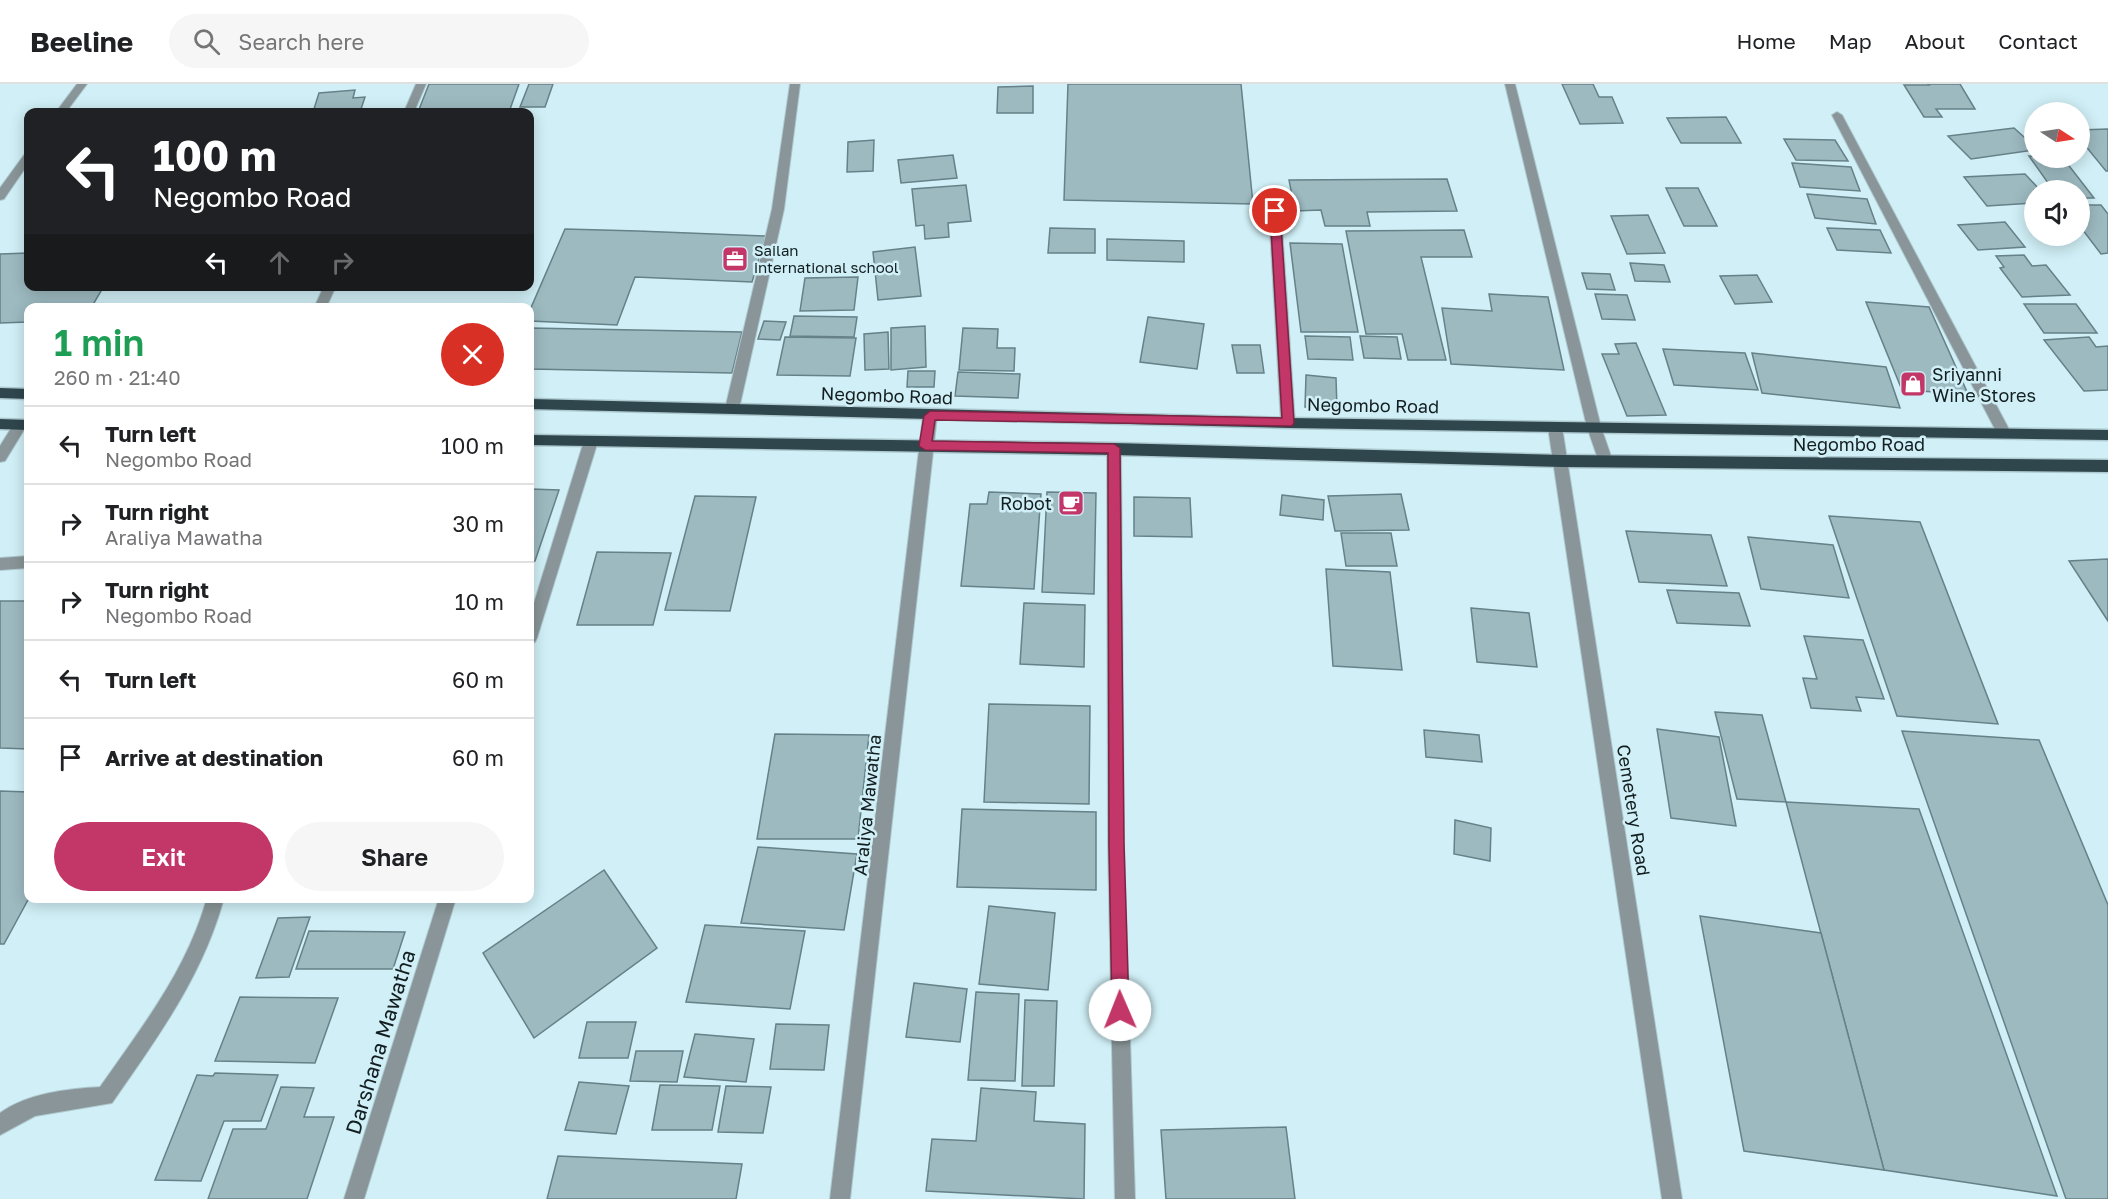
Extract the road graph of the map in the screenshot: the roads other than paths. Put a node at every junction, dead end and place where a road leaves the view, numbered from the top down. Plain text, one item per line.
1 (82, 84) edge
2 (422, 84) edge
3 (795, 84) edge
4 (1510, 84) edge
5 (64, 108) edge
6 (410, 108) edge
7 (1837, 115) dead end
8 (24, 163) edge
9 (0, 196) edge
10 (1275, 211) dead end
11 (0, 393) edge
12 (24, 394) edge
13 (534, 404) edge
14 (732, 409) junction
15 (930, 416) junction
16 (1288, 423) junction
17 (0, 424) edge
18 (24, 425) edge
19 (1555, 427) junction
20 (1594, 427) junction
21 (2004, 434) junction
22 (2108, 435) edge
23 (534, 440) edge
24 (591, 441) junction
25 (925, 446) junction
26 (1114, 448) junction
27 (0, 457) edge
28 (1562, 461) junction
29 (1606, 462) junction
30 (2108, 466) edge
31 (24, 562) edge
32 (0, 564) edge
33 (534, 625) edge
34 (215, 903) edge
35 (446, 903) edge
36 (0, 1125) edge
37 (354, 1199) edge
38 (840, 1199) edge
39 (1125, 1199) edge
40 (1672, 1199) edge

1 - 5 street
2 - 6 street
3 - 14 street
4 - 20 street
7 - 21 street
8 - 9 street
10 - 16 street
11 - 12 highway
13 - 14 highway, Negombo Road
14 - 15 highway, Negombo Road
15 - 16 highway, Negombo Road
15 - 25 street, Araliya Mawatha
16 - 19 highway, Negombo Road
17 - 18 highway
18 - 27 street
19 - 20 highway, Negombo Road
19 - 28 street, Cemetery Road
20 - 21 highway, Negombo Road
20 - 29 street
21 - 22 highway, Negombo Road
23 - 24 highway, Negombo Road
24 - 25 highway, Negombo Road
24 - 33 street
25 - 26 highway, Negombo Road
25 - 38 street, Araliya Mawatha
26 - 28 highway, Negombo Road
26 - 39 street
28 - 29 highway, Negombo Road
28 - 40 street, Cemetery Road
29 - 30 highway, Negombo Road
31 - 32 street
34 - 36 street
35 - 37 street, Darshana Mawatha

